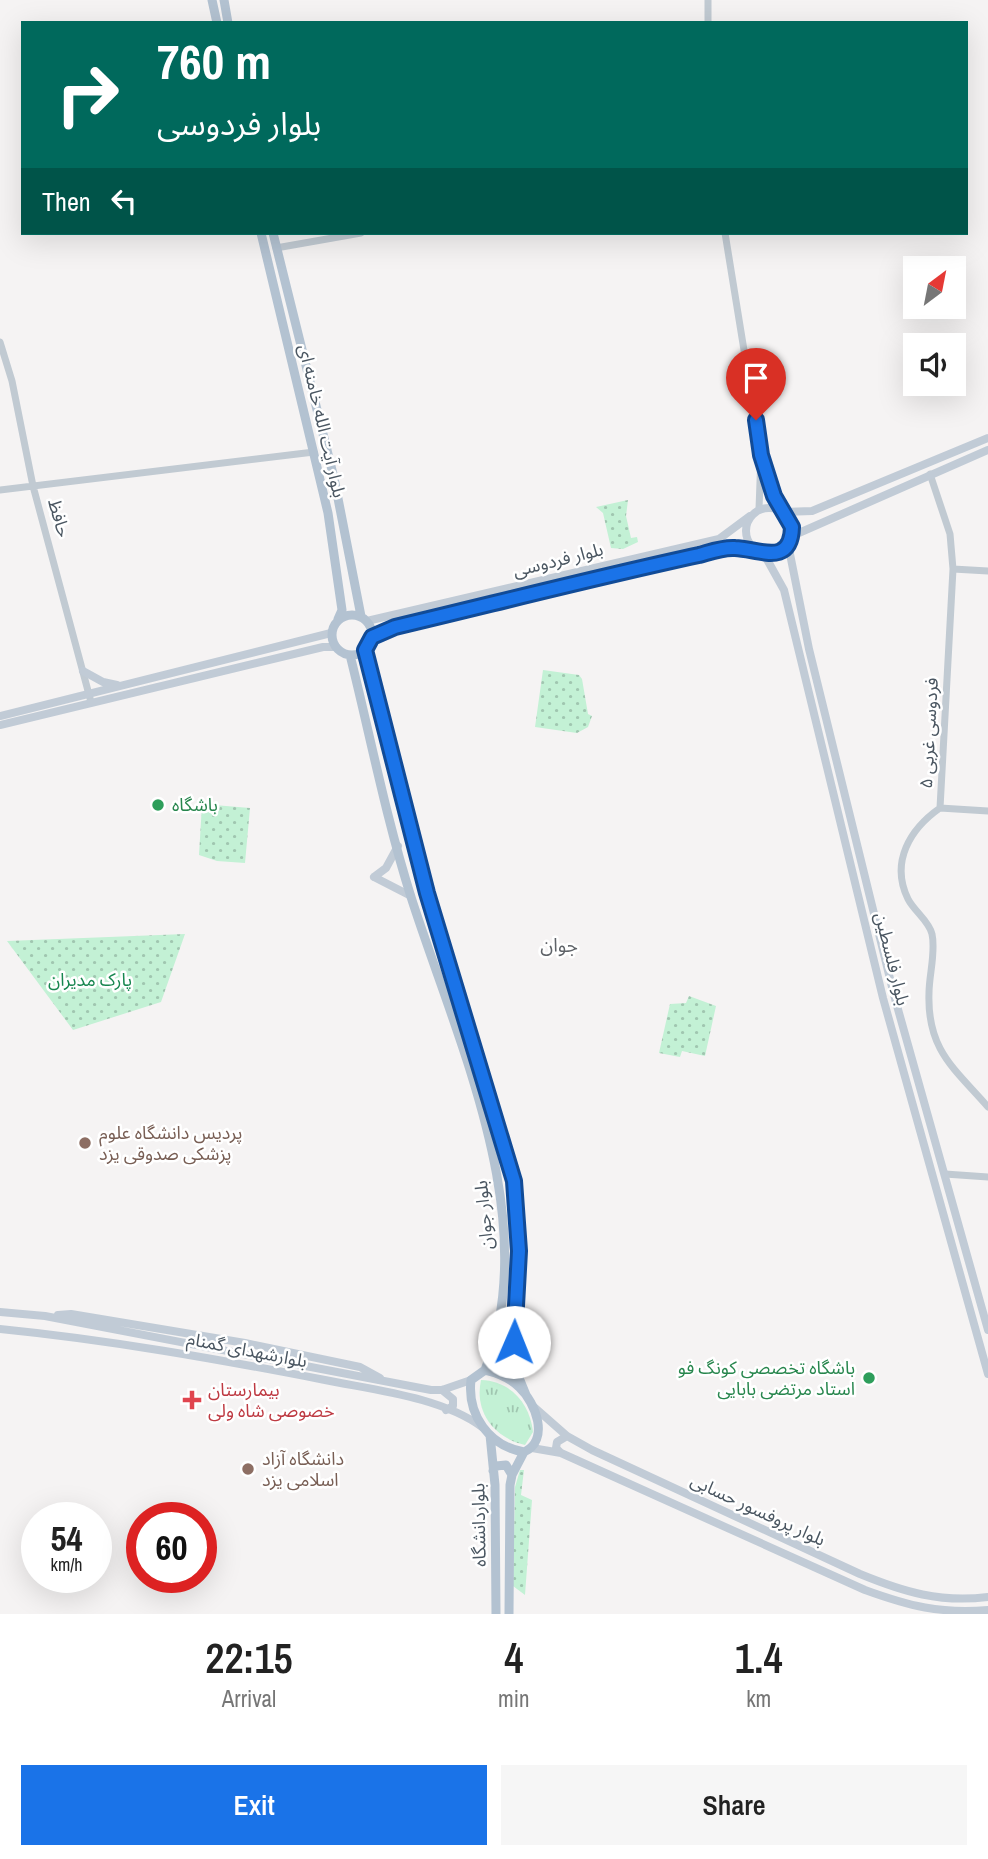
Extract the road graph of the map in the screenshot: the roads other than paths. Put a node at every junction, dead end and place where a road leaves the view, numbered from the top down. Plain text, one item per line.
1 (212, 0) edge
2 (223, 0) edge
3 (708, 0) edge
4 (217, 21) edge
5 (228, 21) edge
6 (708, 21) edge
7 (261, 235) edge
8 (273, 235) edge
9 (350, 235) edge
10 (725, 235) edge
11 (276, 248) junction
12 (0, 342) edge
13 (988, 438) edge
14 (988, 450) edge
15 (314, 452) junction
16 (761, 455) junction
17 (930, 474) junction
18 (33, 486) junction
19 (0, 490) edge
20 (759, 509) junction
21 (782, 511) junction
22 (812, 511) junction
23 (750, 516) junction
24 (816, 523) junction
25 (733, 532) junction
26 (790, 540) junction
27 (736, 548) junction
28 (760, 552) junction
29 (791, 566) junction
30 (953, 569) junction
31 (988, 571) edge
32 (777, 574) junction
33 (339, 592) junction
34 (355, 592) junction
35 (338, 619) junction
36 (364, 619) junction
37 (331, 633) junction
38 (372, 637) junction
39 (336, 647) junction
40 (365, 650) junction
41 (350, 655) junction
42 (367, 663) junction
43 (354, 667) junction
44 (83, 671) junction
45 (127, 685) junction
46 (90, 698) junction
47 (0, 716) edge
48 (0, 725) edge
49 (940, 808) junction
50 (988, 811) edge
51 (398, 846) junction
52 (421, 870) junction
53 (405, 875) junction
54 (411, 896) junction
55 (894, 995) junction
56 (883, 998) junction
57 (988, 1107) edge
58 (945, 1174) junction
59 (988, 1177) edge
60 (0, 1312) edge
61 (0, 1329) edge
62 (988, 1330) edge
63 (495, 1344) junction
64 (514, 1348) junction
65 (485, 1370) junction
66 (988, 1374) edge
67 (471, 1380) junction
68 (442, 1390) junction
69 (526, 1395) junction
70 (532, 1405) junction
71 (446, 1410) junction
72 (482, 1427) junction
73 (490, 1435) junction
74 (567, 1436) junction
75 (528, 1450) junction
76 (561, 1454) junction
77 (493, 1471) junction
78 (512, 1475) junction
79 (988, 1597) edge
80 (988, 1611) edge
81 (496, 1614) edge
82 (509, 1614) edge

1 - 4 main road
2 - 5 main road
3 - 6 street
7 - 15 main road, بلوار آیت الله خامنه ای
8 - 11 main road, بلوار آیت الله خامنه ای
9 - 11 street
10 - 16 street
11 - 34 main road, بلوار آیت الله خامنه ای
12 - 18 street, حافظ
13 - 22 main road
14 - 17 main road
15 - 18 street
15 - 33 main road, بلوار آیت الله خامنه ای
16 - 20 street
16 - 21 street
17 - 24 main road
17 - 30 street, فردوسی غربی ۵
18 - 19 street
18 - 44 street, حافظ
20 - 21 main road
20 - 23 main road
21 - 22 main road
21 - 26 main road
22 - 24 main road
23 - 25 main road, بلوار فردوسی
23 - 28 main road
24 - 26 main road
25 - 27 main road
25 - 36 main road, بلوار فردوسی
26 - 28 main road
26 - 29 main road, بلوار فلسطین
27 - 28 main road, بلوار فردوسی
27 - 38 main road, بلوار فردوسی
28 - 32 main road, بلوار فلسطین
29 - 32 main road
29 - 55 main road, بلوار فلسطین
30 - 31 street
30 - 49 street, فردوسی غربی ۵
32 - 56 main road, بلوار فلسطین
33 - 34 main road
33 - 35 main road, بلوار آیت الله خامنه ای
34 - 36 main road, بلوار آیت الله خامنه ای
35 - 36 main road
35 - 37 main road
36 - 38 main road
37 - 39 main road
37 - 45 main road
38 - 40 main road
39 - 41 main road
39 - 46 main road
40 - 41 main road
40 - 42 main road, بلوار جوان
41 - 43 main road, بلوار جوان
42 - 43 main road
42 - 52 main road, بلوار جوان
43 - 51 main road, بلوار جوان
44 - 45 main road
44 - 46 street, حافظ
45 - 46 main road
46 - 47 main road
46 - 48 main road
49 - 50 street
49 - 57 street, فردوسی غربی ۵
51 - 53 main road, بلوار جوان
51 - 54 main road
52 - 53 main road
52 - 64 main road, بلوار جوان
53 - 54 main road, بلوار جوان
54 - 63 main road, بلوار جوان
55 - 56 main road
55 - 58 main road, بلوار فلسطین
56 - 66 main road, بلوار فلسطین
58 - 59 street
58 - 62 main road, بلوار فلسطین
60 - 68 main road, بلوارشهدای گمنام
61 - 71 main road, بلوارشهدای گمنام
63 - 64 main road
63 - 65 main road, بلوار جوان
64 - 69 main road, بلوار جوان
65 - 67 main road
65 - 69 main road
67 - 68 main road, بلوارشهدای گمنام
67 - 72 main road
68 - 71 main road
69 - 70 main road
70 - 74 main road, بلوار پروفسور حسابی
70 - 75 main road
71 - 72 main road, بلوارشهدای گمنام
72 - 73 main road
73 - 75 main road
73 - 77 main road, بلواردانشگاه
74 - 76 main road
74 - 79 main road, بلوار پروفسور حسابی
75 - 76 main road, بلوار پروفسور حسابی
75 - 78 main road, بلواردانشگاه
76 - 80 main road, بلوار پروفسور حسابی
77 - 78 main road
77 - 81 main road, بلواردانشگاه
78 - 82 main road, بلواردانشگاه

